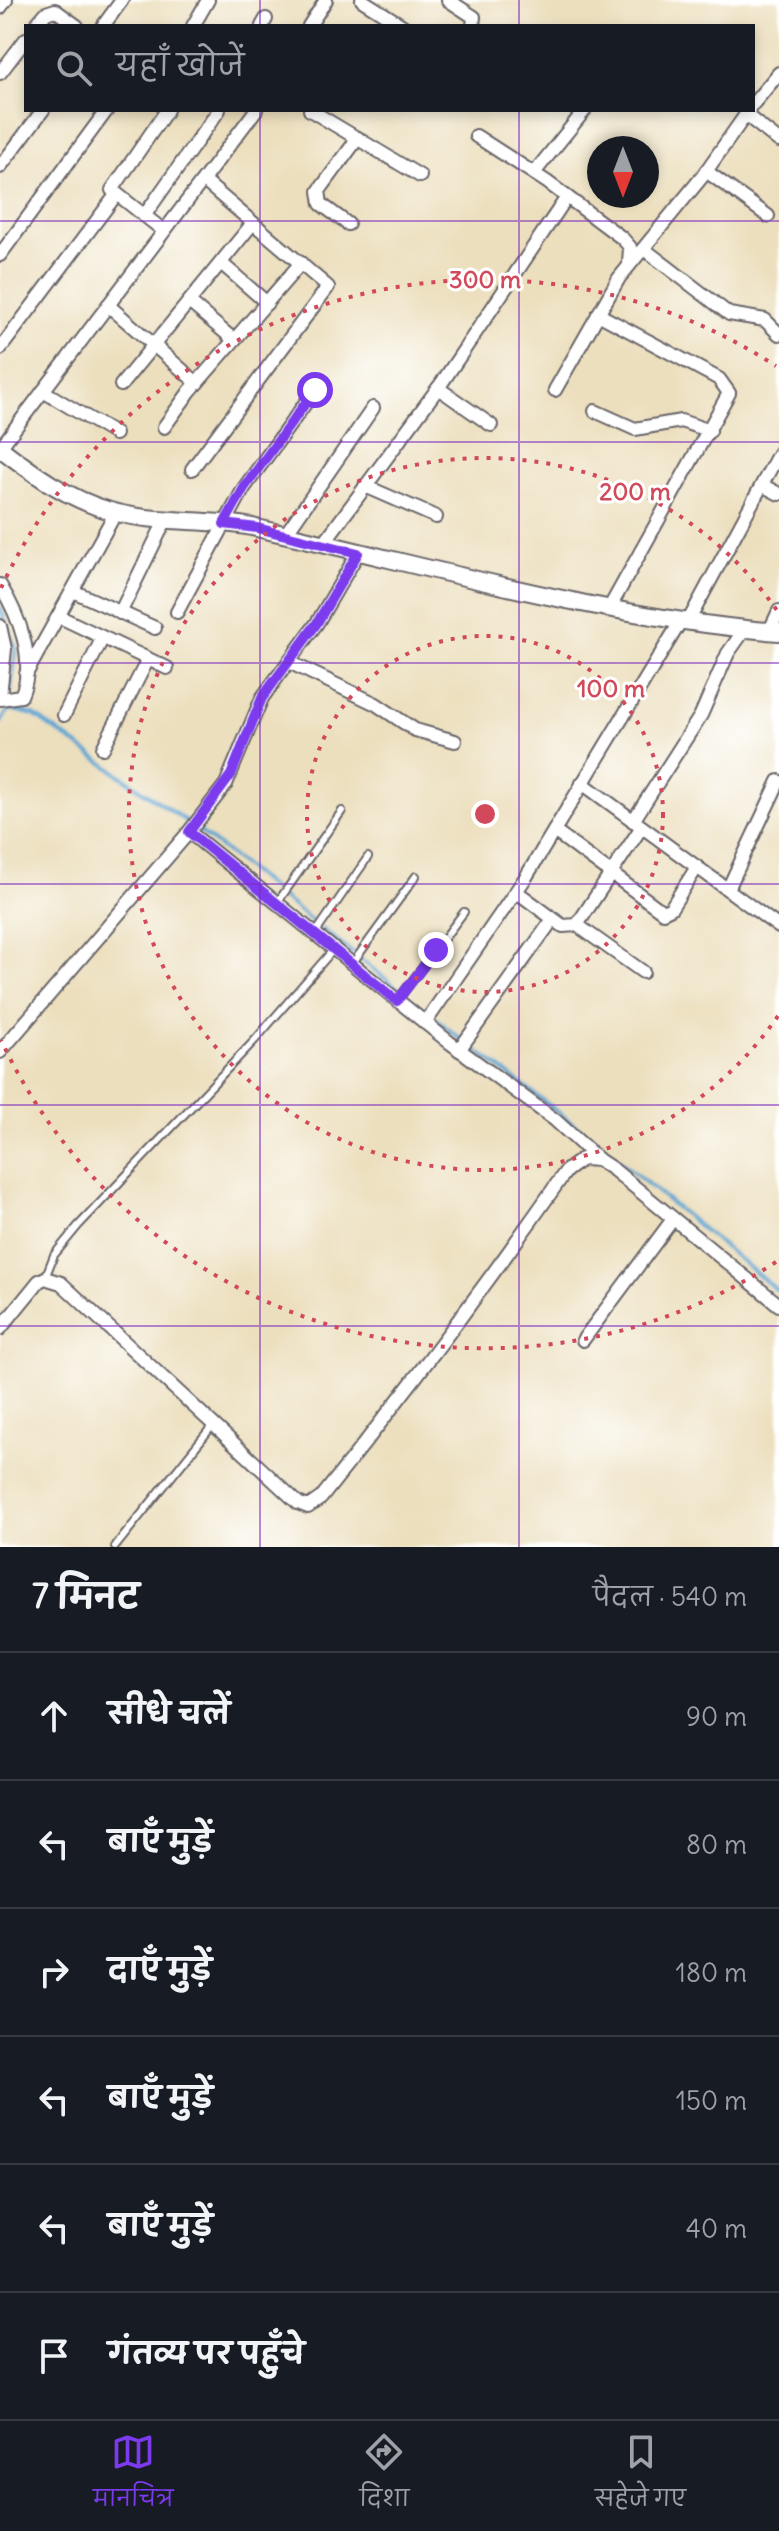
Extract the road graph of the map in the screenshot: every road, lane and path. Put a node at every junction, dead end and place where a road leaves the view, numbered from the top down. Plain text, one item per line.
1 (6, 0) edge
2 (122, 0) edge
3 (208, 0) edge
4 (326, 0) edge
5 (362, 0) edge
6 (448, 0) edge
7 (53, 5) edge
8 (0, 8) edge
9 (37, 24) edge
10 (74, 24) edge
11 (104, 24) edge
12 (194, 24) edge
13 (310, 24) edge
14 (400, 24) edge
15 (473, 24) edge
16 (24, 42) edge
17 (0, 73) edge
18 (779, 73) edge
19 (755, 100) edge
20 (755, 110) edge
21 (41, 112) edge
22 (106, 112) edge
23 (166, 112) edge
24 (218, 112) edge
25 (255, 112) edge
26 (313, 112) edge
27 (583, 112) edge
28 (746, 112) edge
29 (476, 136) dead end
30 (358, 138) junction
31 (779, 141) edge
32 (0, 167) edge
33 (706, 171) junction
34 (534, 173) junction
35 (420, 176) dead end
36 (204, 181) junction
37 (116, 195) junction
38 (567, 197) junction
39 (144, 216) junction
40 (768, 216) dead end
41 (253, 223) junction
42 (348, 224) dead end
43 (164, 231) junction
44 (644, 249) junction
45 (0, 255) edge
46 (221, 263) junction
47 (301, 263) junction
48 (629, 264) junction
49 (189, 302) junction
50 (267, 303) junction
51 (108, 305) junction
52 (598, 314) junction
53 (779, 334) edge
54 (234, 340) junction
55 (154, 345) junction
56 (0, 349) edge
57 (197, 383) junction
58 (121, 385) dead end
59 (438, 388) junction
60 (315, 390) dead end
61 (555, 390) dead end
62 (43, 391) junction
63 (373, 408) dead end
64 (595, 411) dead end
65 (491, 425) dead end
66 (164, 427) dead end
67 (710, 431) junction
68 (115, 434) dead end
69 (0, 448) edge
70 (779, 453) edge
71 (192, 469) dead end
72 (762, 485) junction
73 (365, 486) junction
74 (779, 494) edge
75 (116, 512) junction
76 (436, 517) dead end
77 (166, 519) junction
78 (224, 524) junction
79 (285, 535) junction
80 (323, 544) junction
81 (358, 553) junction
82 (0, 585) edge
83 (73, 591) junction
84 (610, 607) junction
85 (779, 611) edge
86 (177, 612) dead end
87 (120, 613) junction
88 (60, 617) junction
89 (686, 620) junction
90 (0, 626) edge
91 (155, 628) dead end
92 (745, 629) junction
93 (774, 632) edge
94 (102, 639) junction
95 (148, 659) junction
96 (289, 662) junction
97 (167, 668) dead end
98 (26, 674) junction
99 (5, 698) edge
100 (64, 715) dead end
101 (455, 741) dead end
102 (103, 748) dead end
103 (779, 781) edge
104 (582, 783) junction
105 (342, 811) dead end
106 (637, 824) junction
107 (554, 831) junction
108 (189, 832) junction
109 (368, 857) dead end
110 (697, 867) junction
111 (612, 872) junction
112 (416, 876) dead end
113 (728, 889) junction
114 (517, 892) junction
115 (277, 903) junction
116 (464, 912) dead end
117 (553, 919) junction
118 (577, 925) junction
119 (779, 927) edge
120 (315, 934) junction
121 (333, 950) junction
122 (352, 964) junction
123 (643, 972) dead end
124 (397, 1001) junction
125 (425, 1023) junction
126 (459, 1050) junction
127 (0, 1052) edge
128 (599, 1160) junction
129 (673, 1219) junction
130 (45, 1278) junction
131 (779, 1305) edge
132 (0, 1329) edge
133 (583, 1340) dead end
134 (213, 1425) junction
135 (115, 1547) edge

1 - 8 street
2 - 11 street
3 - 12 street
4 - 13 street
5 - 14 street
6 - 15 street
7 - 9 street
7 - 10 street
16 - 17 street
18 - 19 street
20 - 31 street
21 - 32 street
22 - 45 street
23 - 37 street
24 - 39 street
25 - 36 street
26 - 30 street
27 - 34 street
28 - 33 street
29 - 34 street
30 - 35 street
30 - 42 street
33 - 40 street
33 - 44 street
34 - 38 street
36 - 41 street
36 - 43 street
37 - 39 street
37 - 56 street
38 - 48 street
38 - 59 street
39 - 43 street
41 - 46 street
41 - 47 street
43 - 51 street
44 - 48 street
44 - 53 street
46 - 49 street
46 - 50 street
47 - 50 street
47 - 71 street
48 - 52 street
49 - 54 street
49 - 55 street
50 - 54 street
51 - 55 street
51 - 62 street
52 - 61 street
52 - 67 street
54 - 57 street
55 - 57 street
55 - 58 street
57 - 66 street
59 - 65 street
59 - 73 street
60 - 78 street
62 - 68 street
62 - 69 street
63 - 79 street
64 - 67 street
67 - 84 street
69 - 75 street
70 - 72 street
72 - 74 street
72 - 89 street
73 - 76 street
73 - 80 street
75 - 77 street
75 - 83 street
77 - 78 street
77 - 87 street
78 - 79 street
78 - 86 street
79 - 80 street
80 - 81 street
81 - 84 street
81 - 96 street
82 - 98 street
83 - 87 street
83 - 88 street
84 - 89 street
85 - 93 street
87 - 91 street
88 - 94 street
88 - 98 street
89 - 92 street
89 - 104 street
90 - 99 street
92 - 93 street
92 - 106 street
94 - 95 street
94 - 100 street
95 - 97 street
95 - 102 street
96 - 101 street
96 - 108 street
98 - 99 street
103 - 113 street
104 - 106 street
104 - 107 street
105 - 115 lane
106 - 110 street
106 - 111 street
107 - 111 street
107 - 114 street
108 - 115 street
108 - 127 street
109 - 120 lane
110 - 111 street
110 - 113 street
111 - 118 street
112 - 122 lane
113 - 119 street
114 - 117 street
114 - 125 street
115 - 120 street
116 - 124 lane
117 - 118 street
117 - 126 street
118 - 123 street
120 - 121 street
121 - 122 street
121 - 130 lane
122 - 124 street
124 - 125 street
125 - 126 street
126 - 128 street
128 - 129 street
128 - 134 street
129 - 131 street
129 - 133 street
130 - 132 street
130 - 134 street
134 - 135 lane

